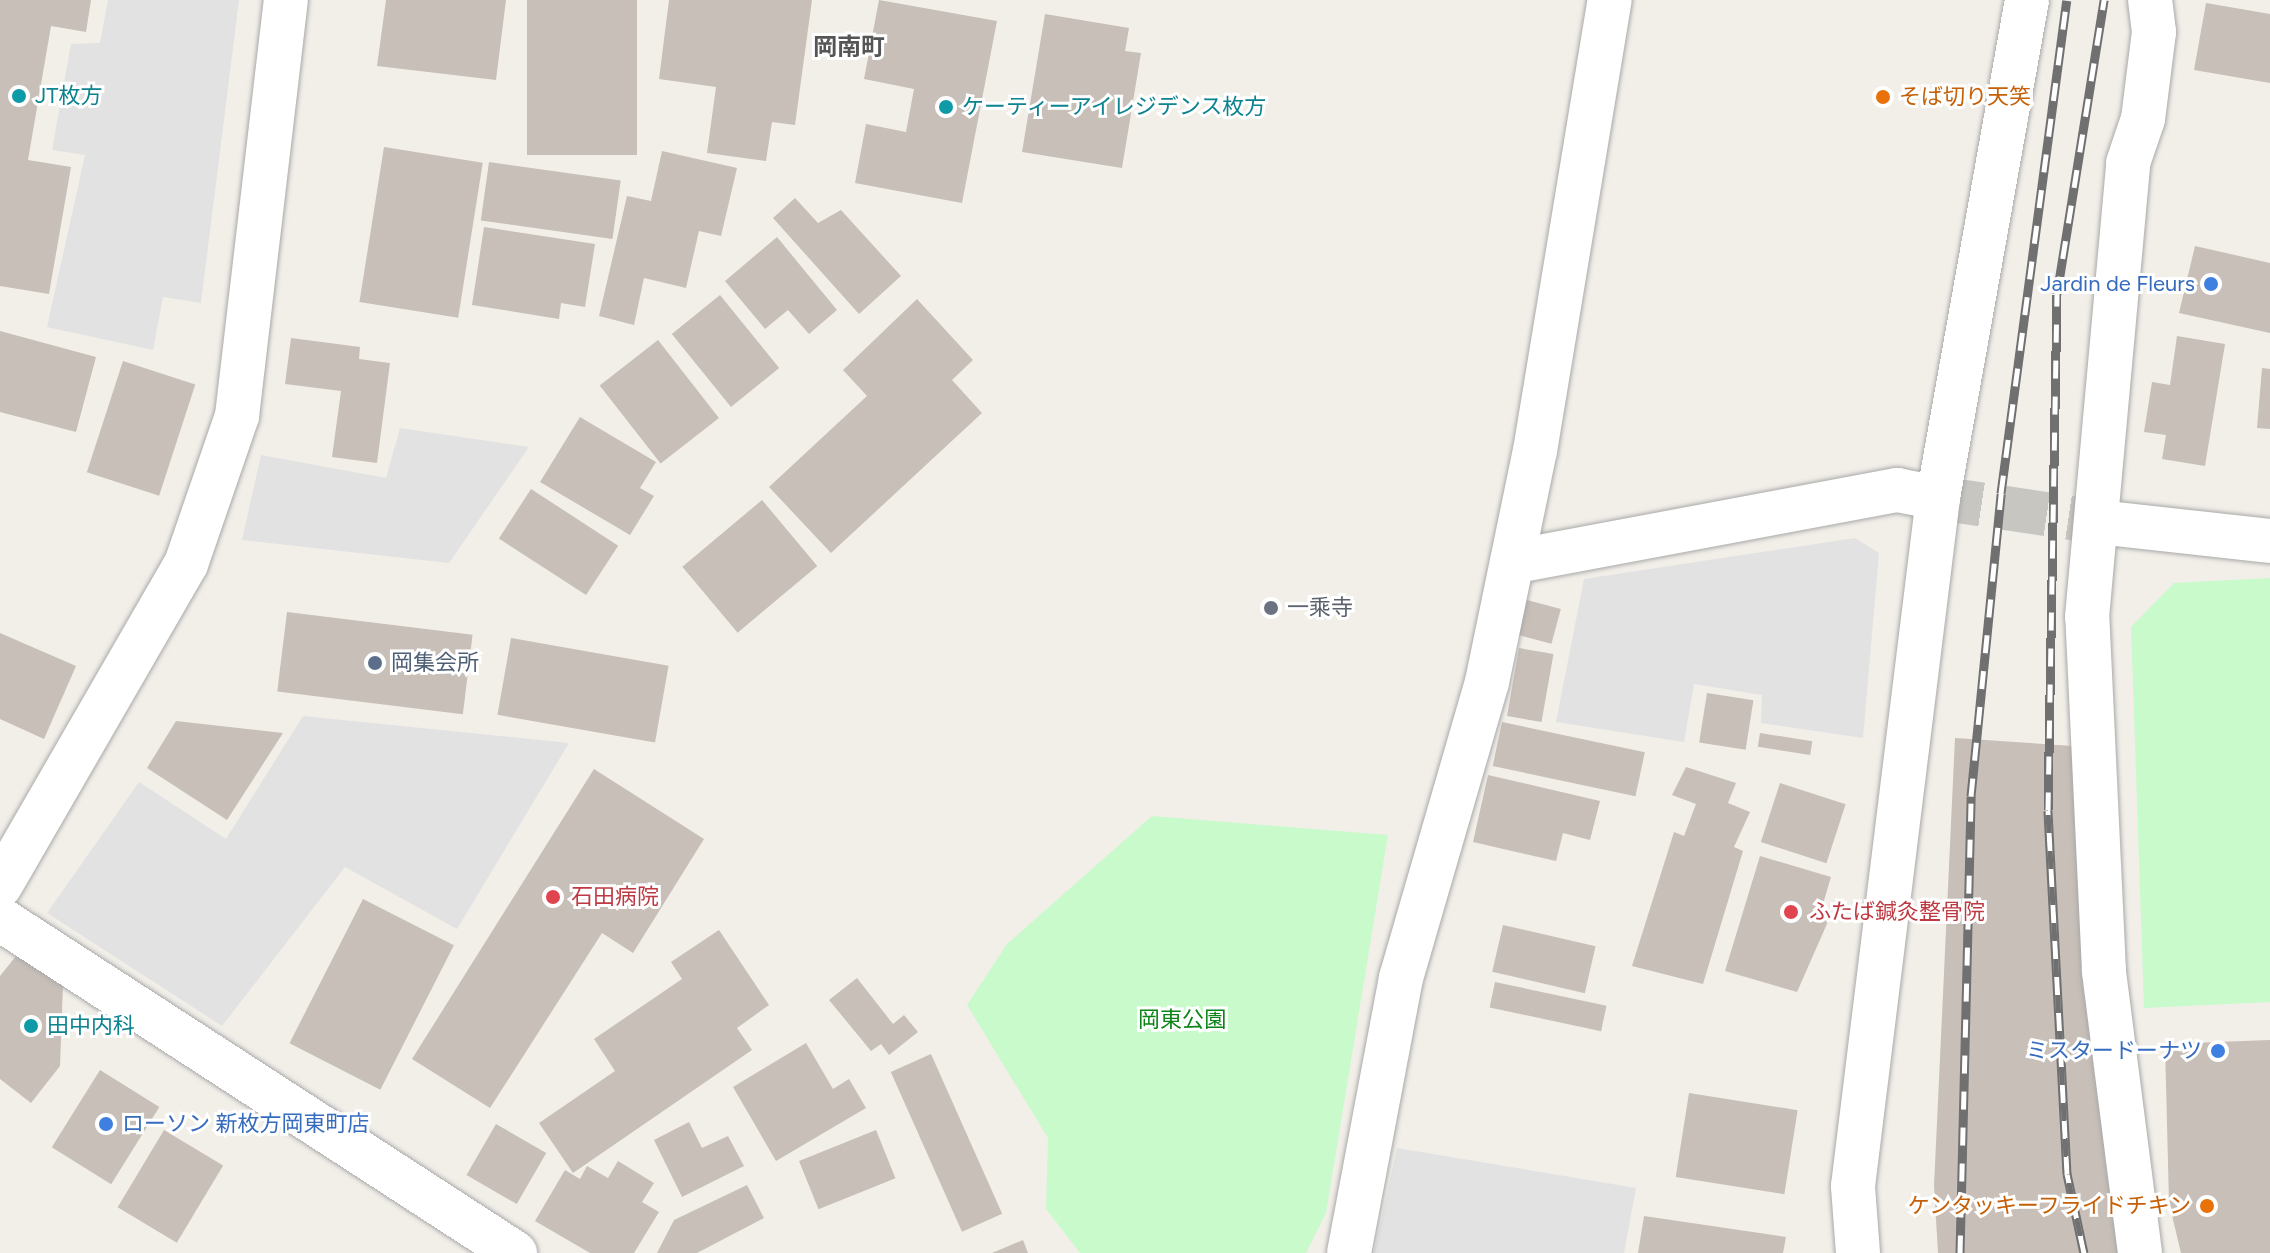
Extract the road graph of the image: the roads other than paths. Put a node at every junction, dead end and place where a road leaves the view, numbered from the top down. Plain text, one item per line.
1 (286, 0) edge
2 (2027, 0) edge
3 (2150, 0) edge
4 (1605, 7) edge
5 (1938, 498) junction
6 (2098, 522) junction
7 (2270, 541) edge
8 (1512, 562) junction
9 (0, 886) edge
10 (0, 919) edge
11 (515, 1253) edge
12 (1349, 1253) edge
13 (1858, 1253) edge
14 (2140, 1253) edge

1 - 9 street
2 - 5 street
3 - 6 street
4 - 8 street
5 - 8 street
5 - 13 street
6 - 7 street
6 - 14 street
8 - 12 street
10 - 11 street

